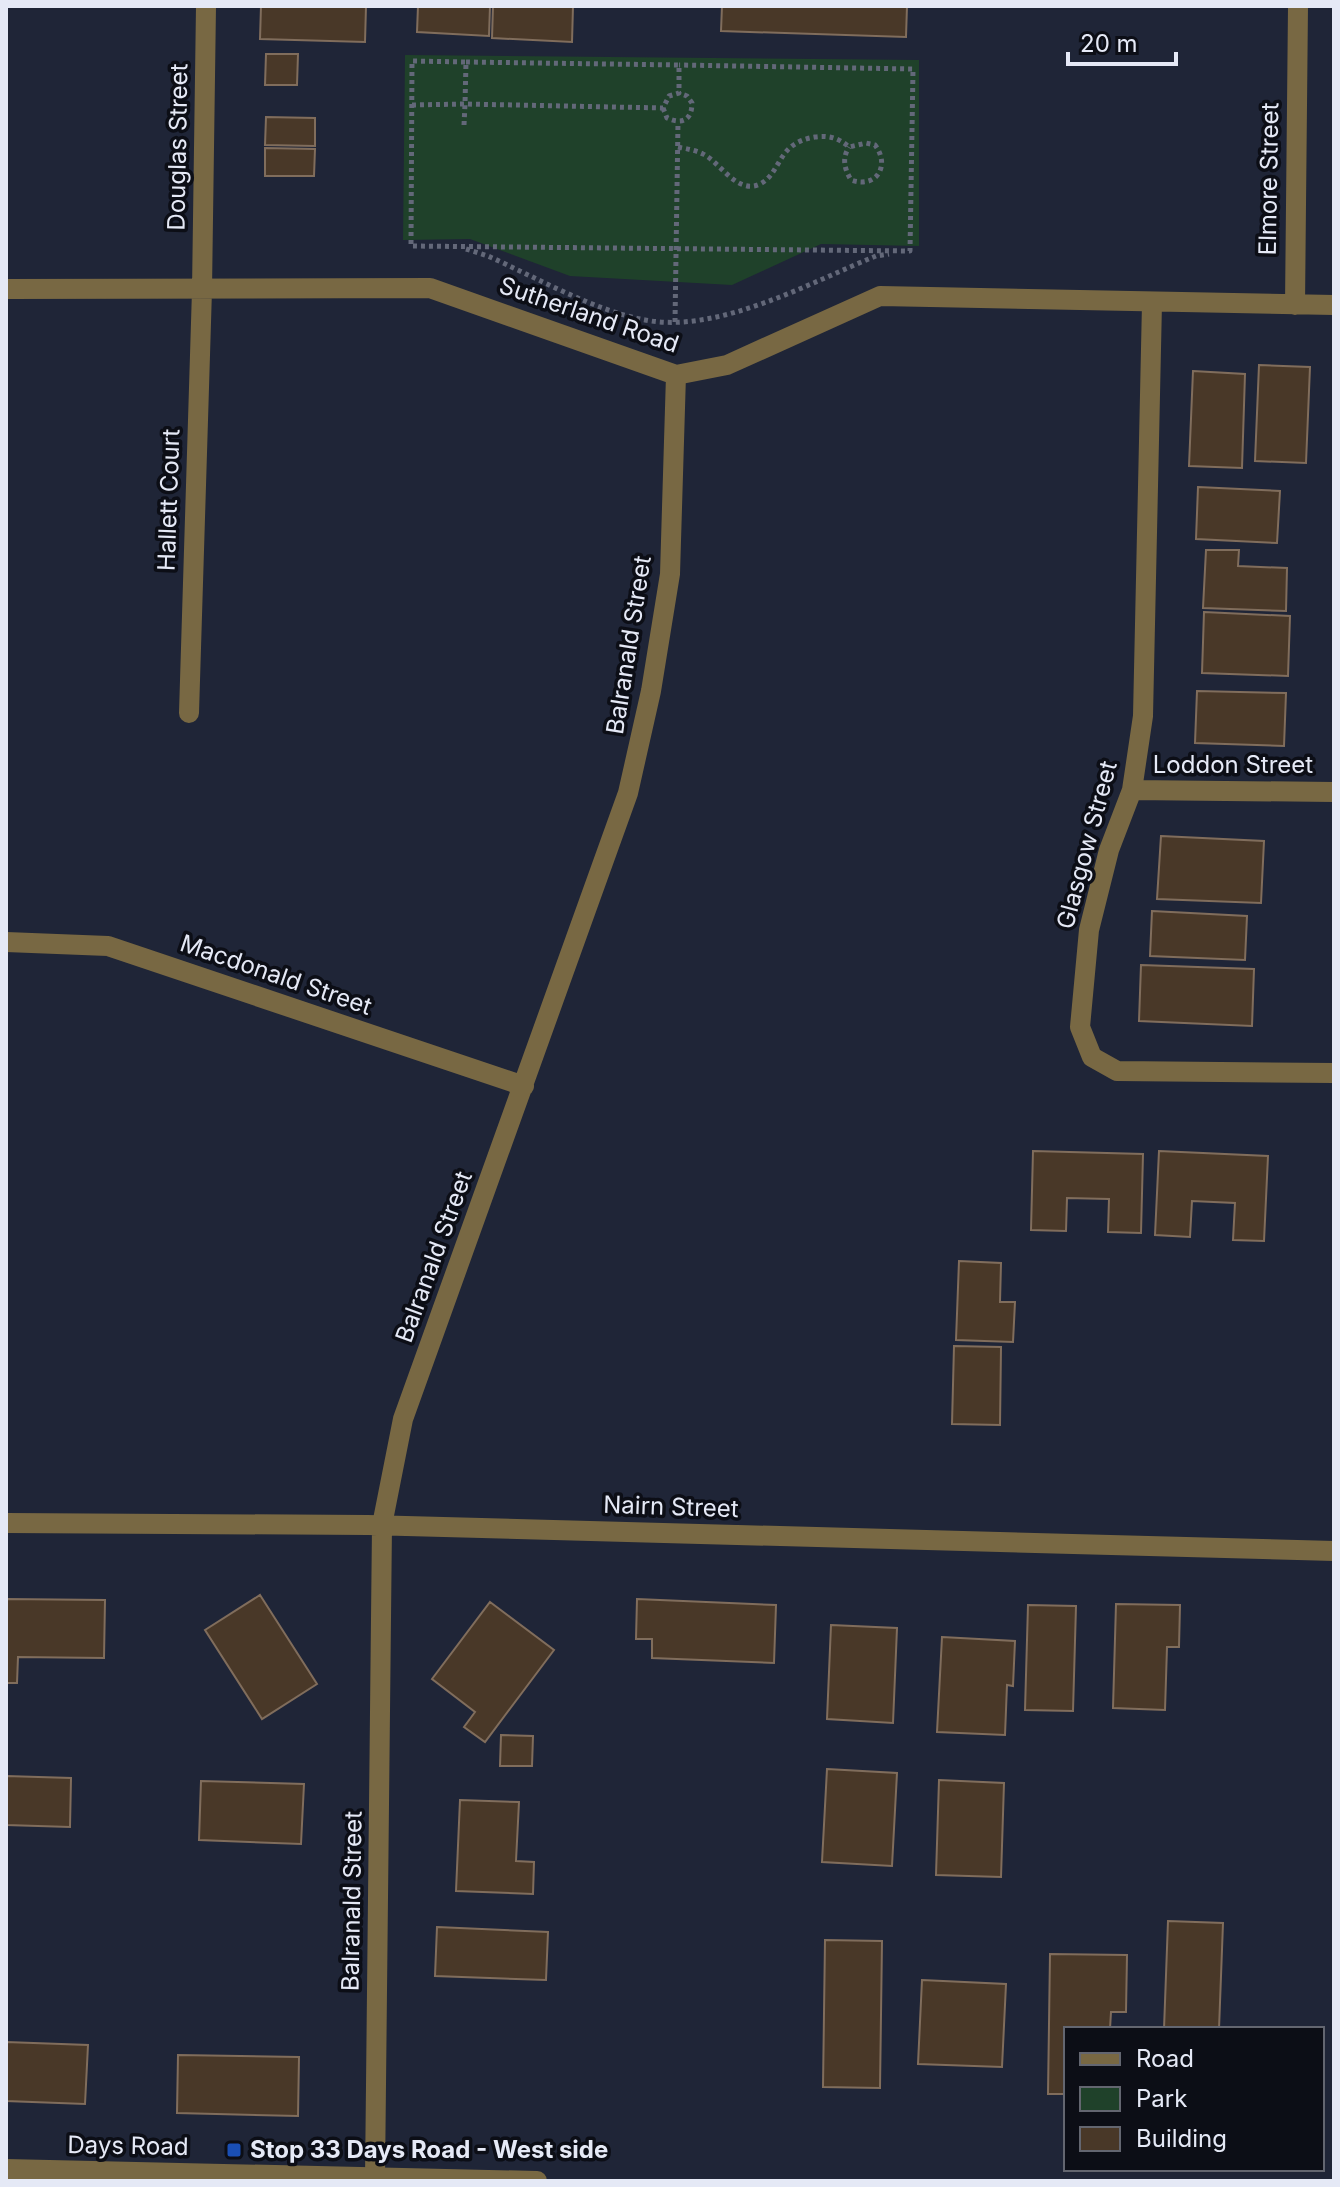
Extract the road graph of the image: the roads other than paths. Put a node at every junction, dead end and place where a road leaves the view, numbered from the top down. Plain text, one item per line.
1 (206, 6) edge
2 (1298, 6) edge
3 (6, 289) edge
4 (202, 290) junction
5 (1152, 303) junction
6 (1295, 305) junction
7 (1334, 305) edge
8 (676, 375) junction
9 (189, 713) dead end
10 (1132, 790) junction
11 (1334, 792) edge
12 (6, 942) edge
13 (1334, 1073) edge
14 (524, 1086) junction
15 (6, 1523) edge
16 (382, 1525) junction
17 (1334, 1551) edge
18 (6, 2169) edge
19 (375, 2178) junction
20 (537, 2181) edge

1 - 4 street, Douglas Street
2 - 6 street, Elmore Street
3 - 4 street, Sutherland Road
4 - 8 street, Sutherland Road
4 - 9 street, Hallett Court
5 - 6 street, Sutherland Road
5 - 8 street, Sutherland Road
5 - 10 street, Glasgow Street
6 - 7 street, Sutherland Road
8 - 14 street, Balranald Street
10 - 11 street, Loddon Street
10 - 13 street, Glasgow Street
12 - 14 street, Macdonald Street
14 - 16 street, Balranald Street
15 - 16 street, Nairn Street
16 - 17 street, Nairn Street
16 - 19 street, Balranald Street
18 - 19 street, Days Road
19 - 20 street, Days Road

